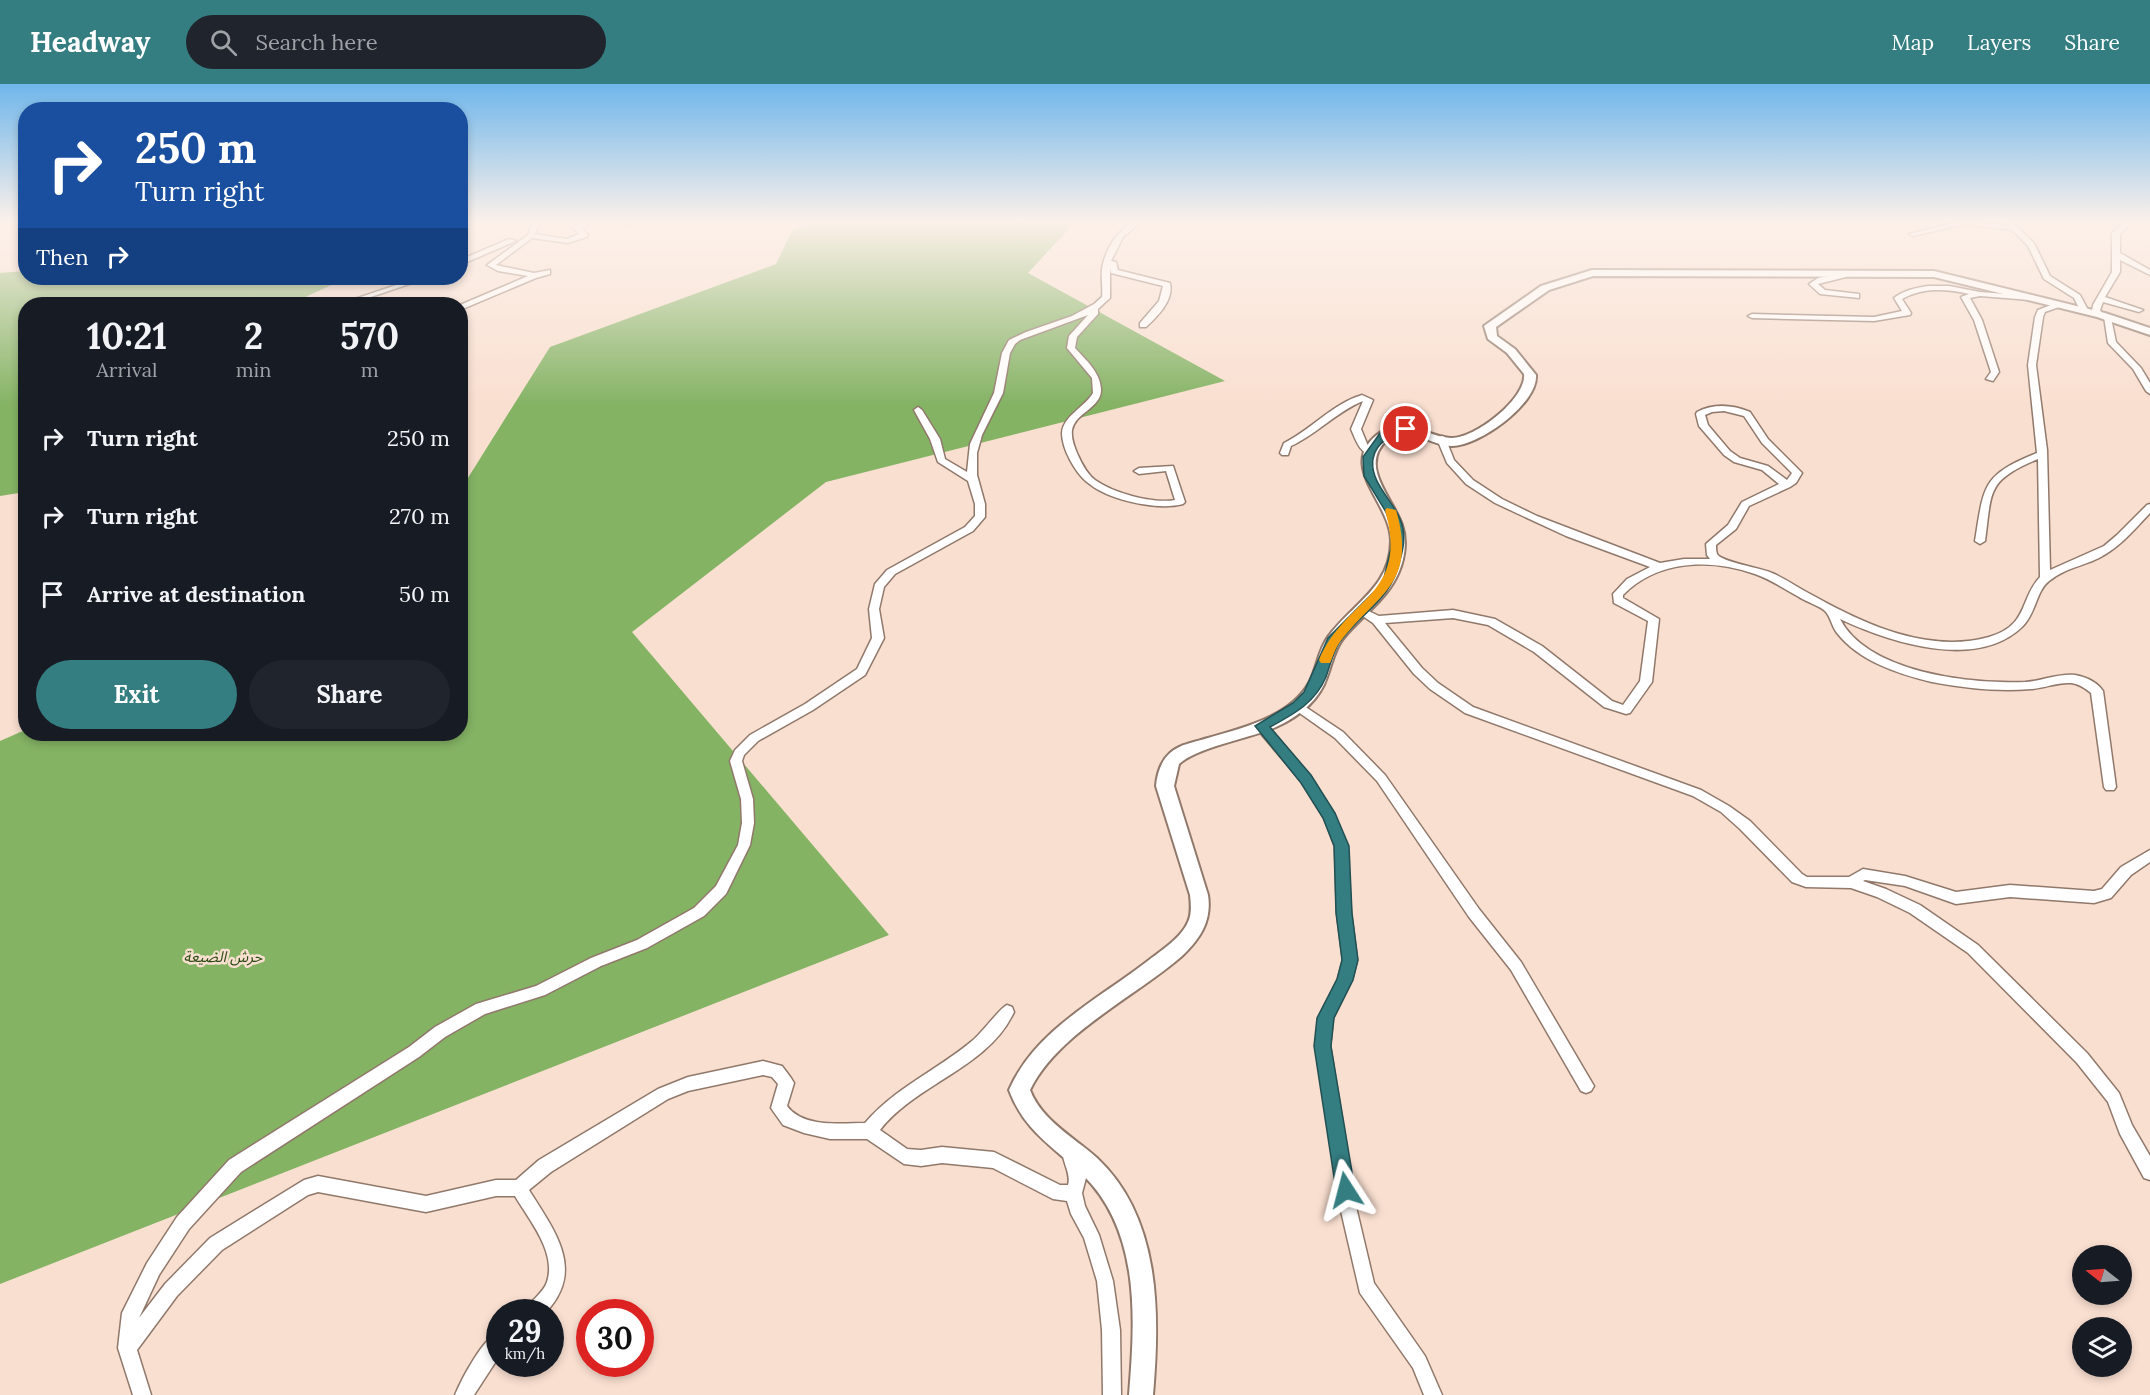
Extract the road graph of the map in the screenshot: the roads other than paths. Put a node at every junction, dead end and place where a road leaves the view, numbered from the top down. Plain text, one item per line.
1 (517, 283) edge
2 (1107, 283) edge
3 (1155, 283) edge
4 (1560, 283) edge
5 (1815, 283) edge
6 (1971, 283) edge
7 (2056, 283) edge
8 (2112, 283) edge
9 (402, 285) edge
10 (1980, 294) junction
11 (1856, 296) dead end
12 (365, 297) edge
13 (2030, 298) junction
14 (2102, 298) junction
15 (468, 304) edge
16 (2056, 305) junction
17 (1094, 307) junction
18 (2084, 310) junction
19 (2139, 310) dead end
20 (1752, 316) dead end
21 (2104, 316) junction
22 (1143, 325) dead end
23 (2150, 332) edge
24 (1990, 379) dead end
25 (2150, 391) edge
26 (918, 410) dead end
27 (1442, 439) junction
28 (1370, 452) junction
29 (1285, 453) dead end
30 (2040, 455) junction
31 (1139, 471) dead end
32 (972, 479) junction
33 (1787, 485) junction
34 (2150, 507) edge
35 (1980, 541) dead end
36 (1719, 562) junction
37 (1660, 567) junction
38 (2045, 578) junction
39 (1830, 609) junction
40 (1362, 612) junction
41 (1377, 620) junction
42 (1298, 706) junction
43 (1261, 726) junction
44 (2110, 788) dead end
45 (2150, 855) edge
46 (1851, 883) junction
47 (1008, 1012) dead end
48 (1586, 1086) dead end
49 (869, 1131) junction
50 (1061, 1141) junction
51 (2150, 1172) edge
52 (519, 1188) junction
53 (1074, 1193) junction
54 (547, 1299) edge
55 (127, 1348) junction
56 (486, 1358) edge
57 (142, 1395) edge
58 (464, 1395) edge
59 (1112, 1395) edge
60 (1141, 1395) edge
61 (1433, 1395) edge

1 - 15 street
2 - 17 street
3 - 22 street
4 - 27 street
5 - 11 street
6 - 13 street
7 - 18 street
8 - 14 street
9 - 12 street
10 - 13 street
10 - 20 street
10 - 24 street
13 - 16 street
14 - 19 street
14 - 21 street
16 - 18 street
16 - 30 street
17 - 31 street
17 - 32 street
18 - 21 street
21 - 23 street
21 - 25 street
26 - 32 street
27 - 28 street
27 - 37 street
28 - 29 street
28 - 40 street
30 - 35 street
30 - 38 street
32 - 55 street
33 - 33 street
33 - 36 street
34 - 38 street
36 - 37 street
36 - 39 street
37 - 41 street
38 - 39 street
39 - 44 street
40 - 41 street
40 - 42 street
41 - 46 street
42 - 43 street
42 - 48 street
43 - 50 street
43 - 61 street
45 - 46 street
46 - 51 street
47 - 49 street
49 - 52 street
49 - 53 street
50 - 53 street
50 - 60 street
52 - 54 street
52 - 55 street
53 - 59 street
55 - 57 street
56 - 58 street

